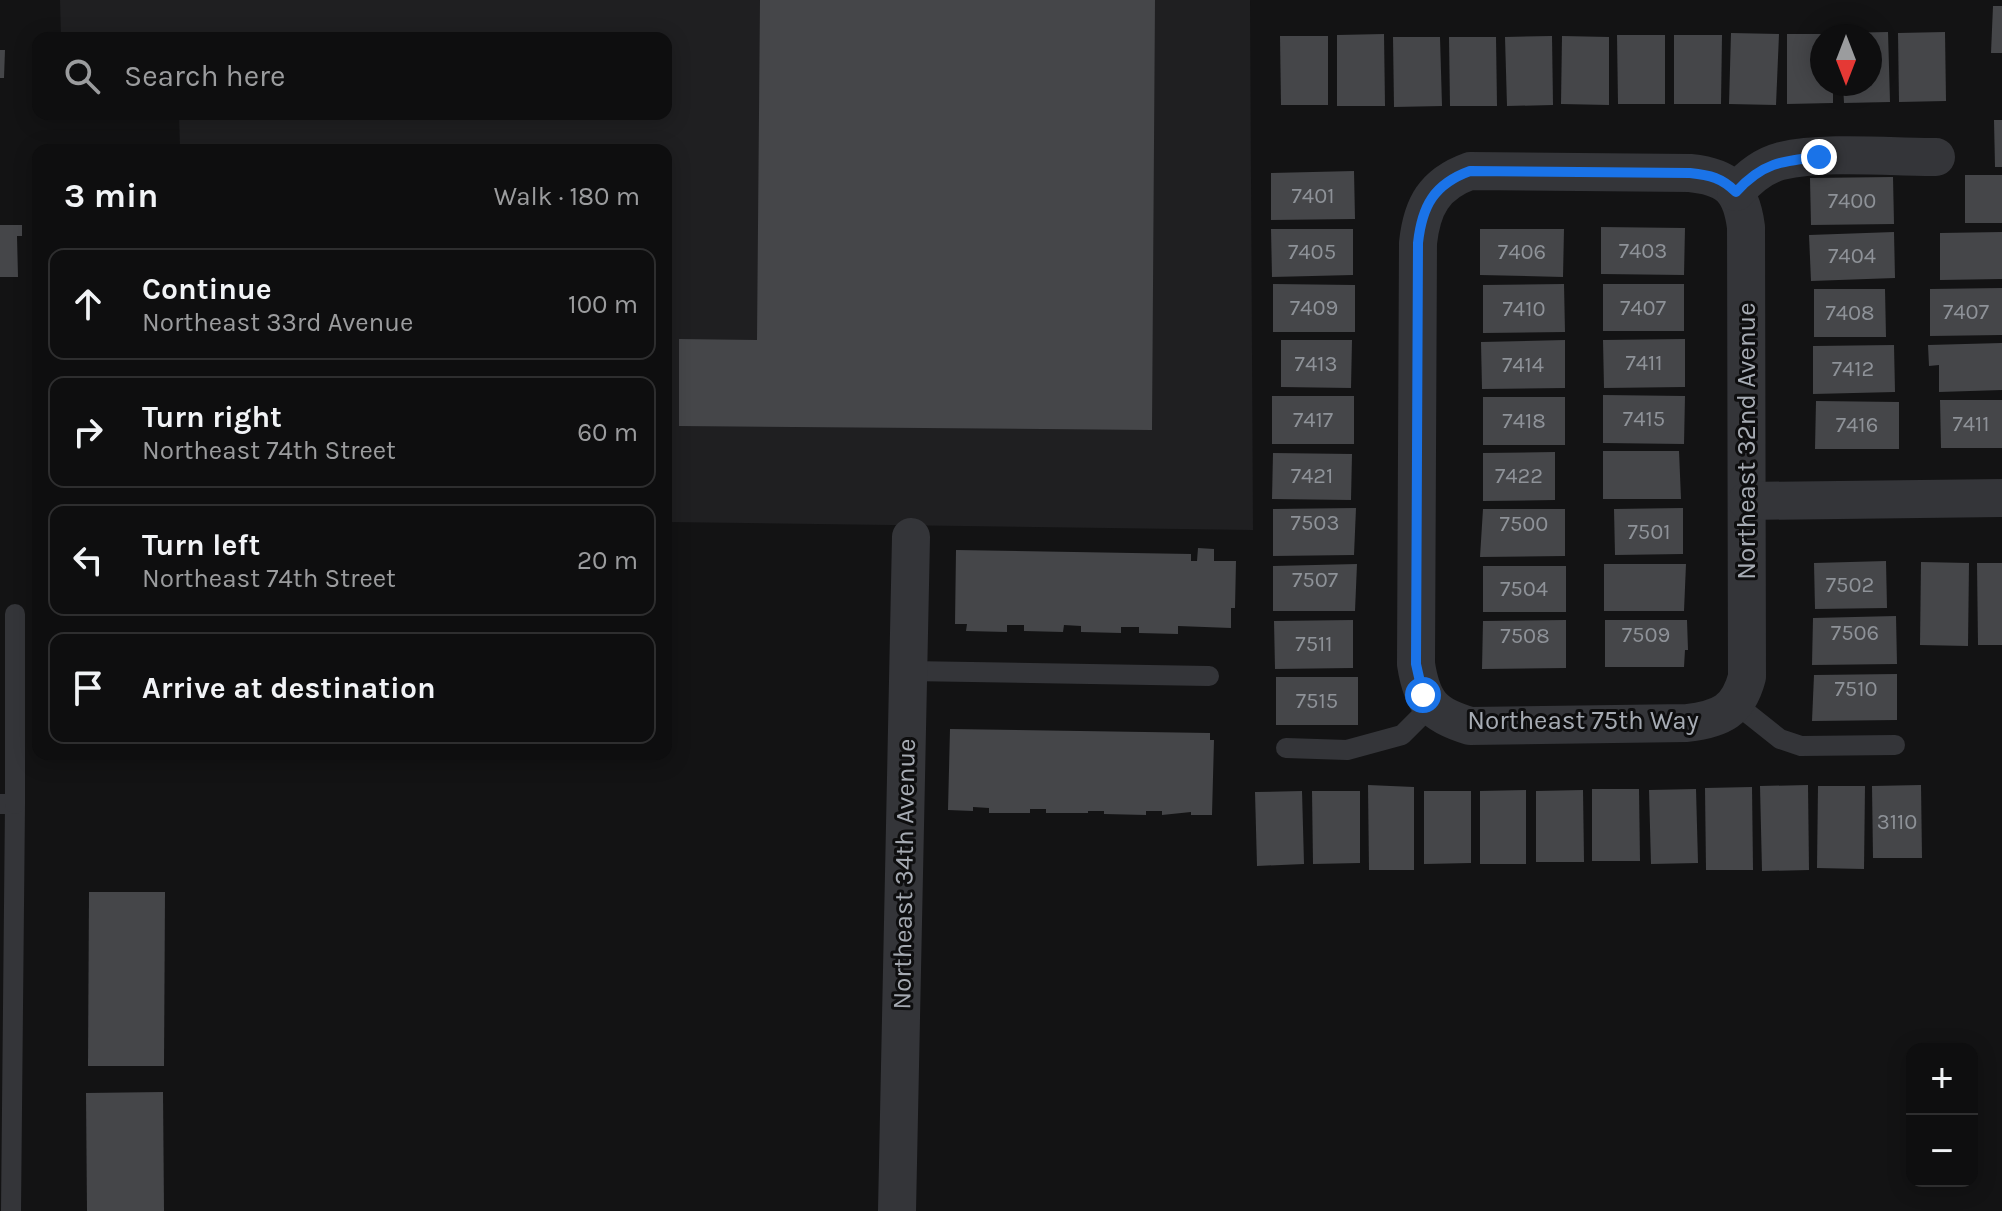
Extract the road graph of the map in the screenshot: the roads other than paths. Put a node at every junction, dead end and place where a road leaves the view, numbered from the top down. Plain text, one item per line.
1 (1936, 157) dead end
2 (1730, 187) junction
3 (2002, 498) edge
4 (1747, 501) junction
5 (911, 537) dead end
6 (15, 614) dead end
7 (909, 671) junction
8 (1209, 676) dead end
9 (1736, 704) junction
10 (1431, 706) junction
11 (1895, 745) dead end
12 (1286, 748) dead end
13 (7, 804) edge
14 (11, 1211) edge
15 (897, 1211) edge

1 - 2 street
2 - 4 street, Northeast 32nd Avenue
2 - 10 street
3 - 4 street
4 - 9 street, Northeast 32nd Avenue
5 - 7 street, Northeast 34th Avenue
6 - 13 lane
7 - 8 lane
7 - 15 street, Northeast 34th Avenue
9 - 10 street, Northeast 75th Way
9 - 11 lane
10 - 12 lane
13 - 14 lane

